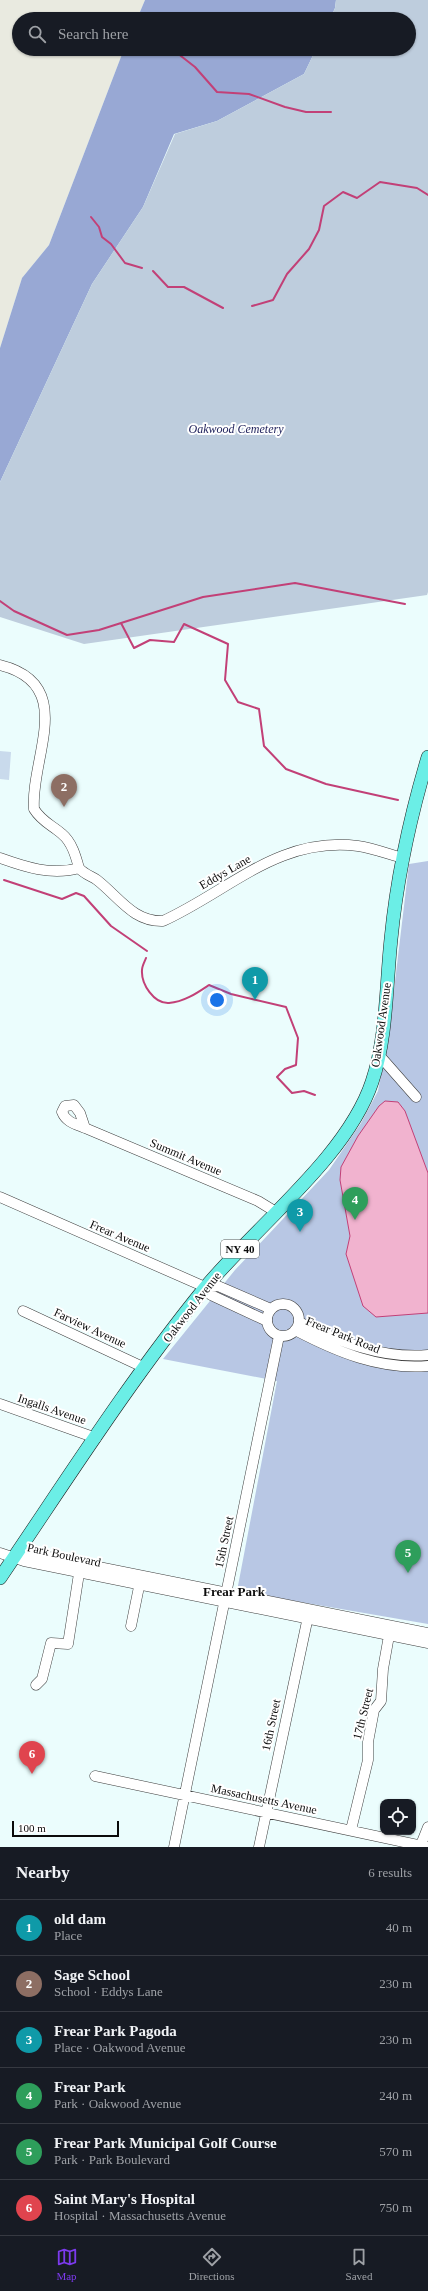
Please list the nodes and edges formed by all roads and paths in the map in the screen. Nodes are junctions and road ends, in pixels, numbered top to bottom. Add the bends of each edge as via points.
1 (0, 665) edge
2 (428, 757) edge
3 (0, 858) edge
4 (402, 858) junction
5 (79, 868) junction
6 (379, 1055) junction
7 (416, 1097) dead end
8 (84, 1128) dead end
9 (0, 1197) edge
10 (276, 1212) junction
11 (206, 1287) junction
12 (271, 1309) junction
13 (23, 1311) dead end
14 (267, 1321) junction
15 (297, 1326) junction
16 (279, 1336) junction
17 (428, 1355) edge
18 (428, 1366) edge
19 (144, 1368) junction
20 (0, 1404) edge
21 (96, 1438) junction
22 (0, 1553) edge
23 (15, 1556) junction
24 (80, 1568) junction
25 (0, 1578) edge
26 (141, 1580) junction
27 (225, 1598) junction
28 (309, 1614) junction
29 (131, 1626) dead end
30 (390, 1631) junction
31 (428, 1633) edge
32 (428, 1643) edge
33 (36, 1685) dead end
34 (95, 1776) dead end
35 (184, 1796) junction
36 (266, 1813) junction
37 (428, 1828) edge
38 (351, 1830) junction
39 (422, 1846) edge
40 (174, 1847) edge
41 (259, 1847) edge

1 - 5 street via 29,678 38,687 44,737 34,809 46,824 64,835 75,853
2 - 4 main road, Oakwood Avenue / NY 40
3 - 5 street via 35,870 67,872
4 - 5 street, Eddys Lane via 359,846 316,846 299,850 274,858 175,916 158,922 137,916 97,880
4 - 6 main road, Oakwood Avenue / NY 40
6 - 7 street
6 - 10 main road, Oakwood Avenue / NY 40 via 373,1081 354,1118 324,1160
8 - 10 street, Summit Avenue via 258,1201
9 - 11 street, Frear Avenue
10 - 11 main road, Oakwood Avenue / NY 40
11 - 12 street via 218,1286
11 - 14 street via 211,1295
11 - 19 main road, Oakwood Avenue / NY 40
12 - 14 street
12 - 15 street via 280,1304 290,1306 297,1312
13 - 19 street, Farview Avenue
14 - 16 street via 270,1331
15 - 16 street via 288,1335
15 - 17 street, Frear Park Road via 377,1352 407,1356
15 - 18 street, Frear Park Road via 366,1361 399,1366
16 - 27 street, 15th Street
19 - 21 main road, Oakwood Avenue / NY 40
20 - 21 street, Ingalls Avenue
21 - 23 main road, Oakwood Avenue / NY 40
22 - 23 street, Park Boulevard
23 - 24 street, Park Boulevard via 24,1561
23 - 25 main road, Oakwood Avenue / NY 40
24 - 26 street, Park Boulevard
24 - 33 street via 68,1644 51,1643 42,1679
26 - 27 street, Park Boulevard
26 - 29 street
27 - 28 street, Park Boulevard
27 - 35 street, 15th Street
28 - 30 street, Park Boulevard
28 - 36 street, 16th Street
30 - 31 street, Park Boulevard
30 - 32 street, Park Boulevard
30 - 38 street, 17th Street via 383,1669 381,1700 374,1710 368,1742 368,1760
34 - 35 street, Massachusetts Avenue
35 - 36 street, Massachusetts Avenue
35 - 40 street, 15th Street
36 - 38 street, Massachusetts Avenue
36 - 41 street, 16th Street
37 - 39 street
38 - 39 street, Massachusetts Avenue

